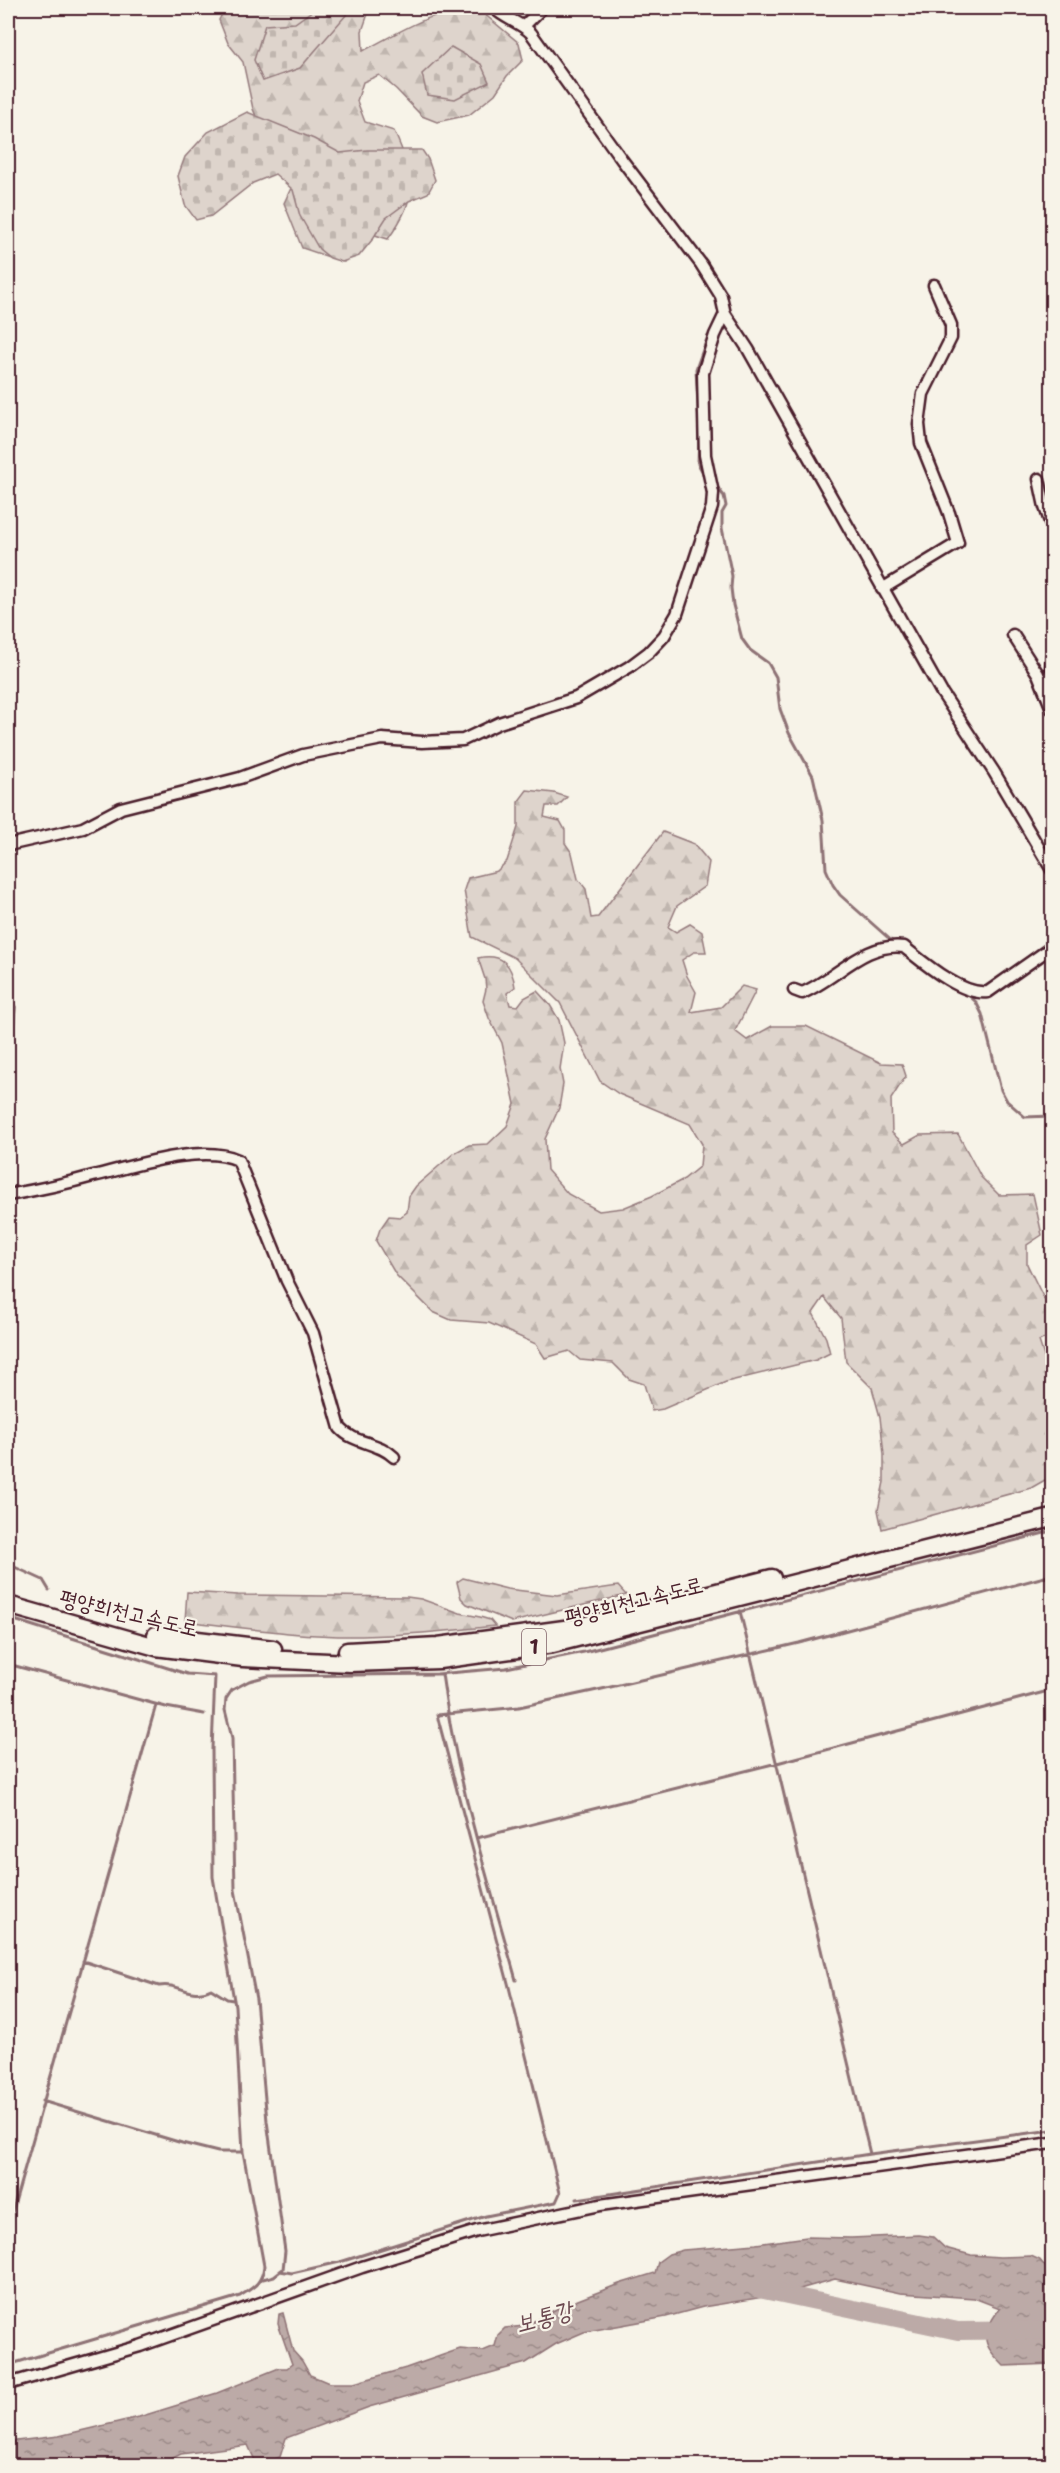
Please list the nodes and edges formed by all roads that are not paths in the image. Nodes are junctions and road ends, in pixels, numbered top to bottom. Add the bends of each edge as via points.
1 (494, 8) edge
2 (542, 8) edge
3 (524, 26) junction
4 (934, 285) dead end
5 (725, 314) junction
6 (1039, 479) dead end
7 (1053, 528) edge
8 (882, 589) junction
9 (1013, 635) dead end
10 (1053, 656) edge
11 (1044, 689) junction
12 (1053, 709) edge
13 (8, 845) edge
14 (1053, 870) edge
15 (1053, 947) edge
16 (794, 990) dead end
17 (8, 1195) edge
18 (394, 1457) dead end
19 (1053, 1507) edge
20 (1053, 1518) edge
21 (8, 1596) edge
22 (8, 1605) edge
23 (1053, 2143) edge
24 (8, 2384) edge

1 - 3 street
2 - 3 street
3 - 5 street via 701,264 721,297
4 - 8 street via 951,325 951,338 923,394 919,424 921,443 958,543
5 - 8 street
5 - 13 street via 703,373 705,455 712,507 677,614 649,652 576,698 499,723 463,740 382,739 314,752 240,778 121,808 83,828
6 - 7 street
8 - 14 street
9 - 11 street
10 - 11 street
11 - 12 street
15 - 16 street via 988,992 979,993 936,973 904,947 891,946 860,955 814,988 802,993
17 - 18 street via 160,1159 214,1155 238,1160 287,1281 317,1342 340,1428
19 - 21 highway, 평양희천고속도로 / 1 via 579,1627 438,1646 350,1652 267,1649 148,1634
20 - 22 highway, 평양희천고속도로 / 1 via 553,1644 439,1660 350,1663 243,1658 156,1647
23 - 24 street via 600,2205 477,2231 362,2267 140,2346

